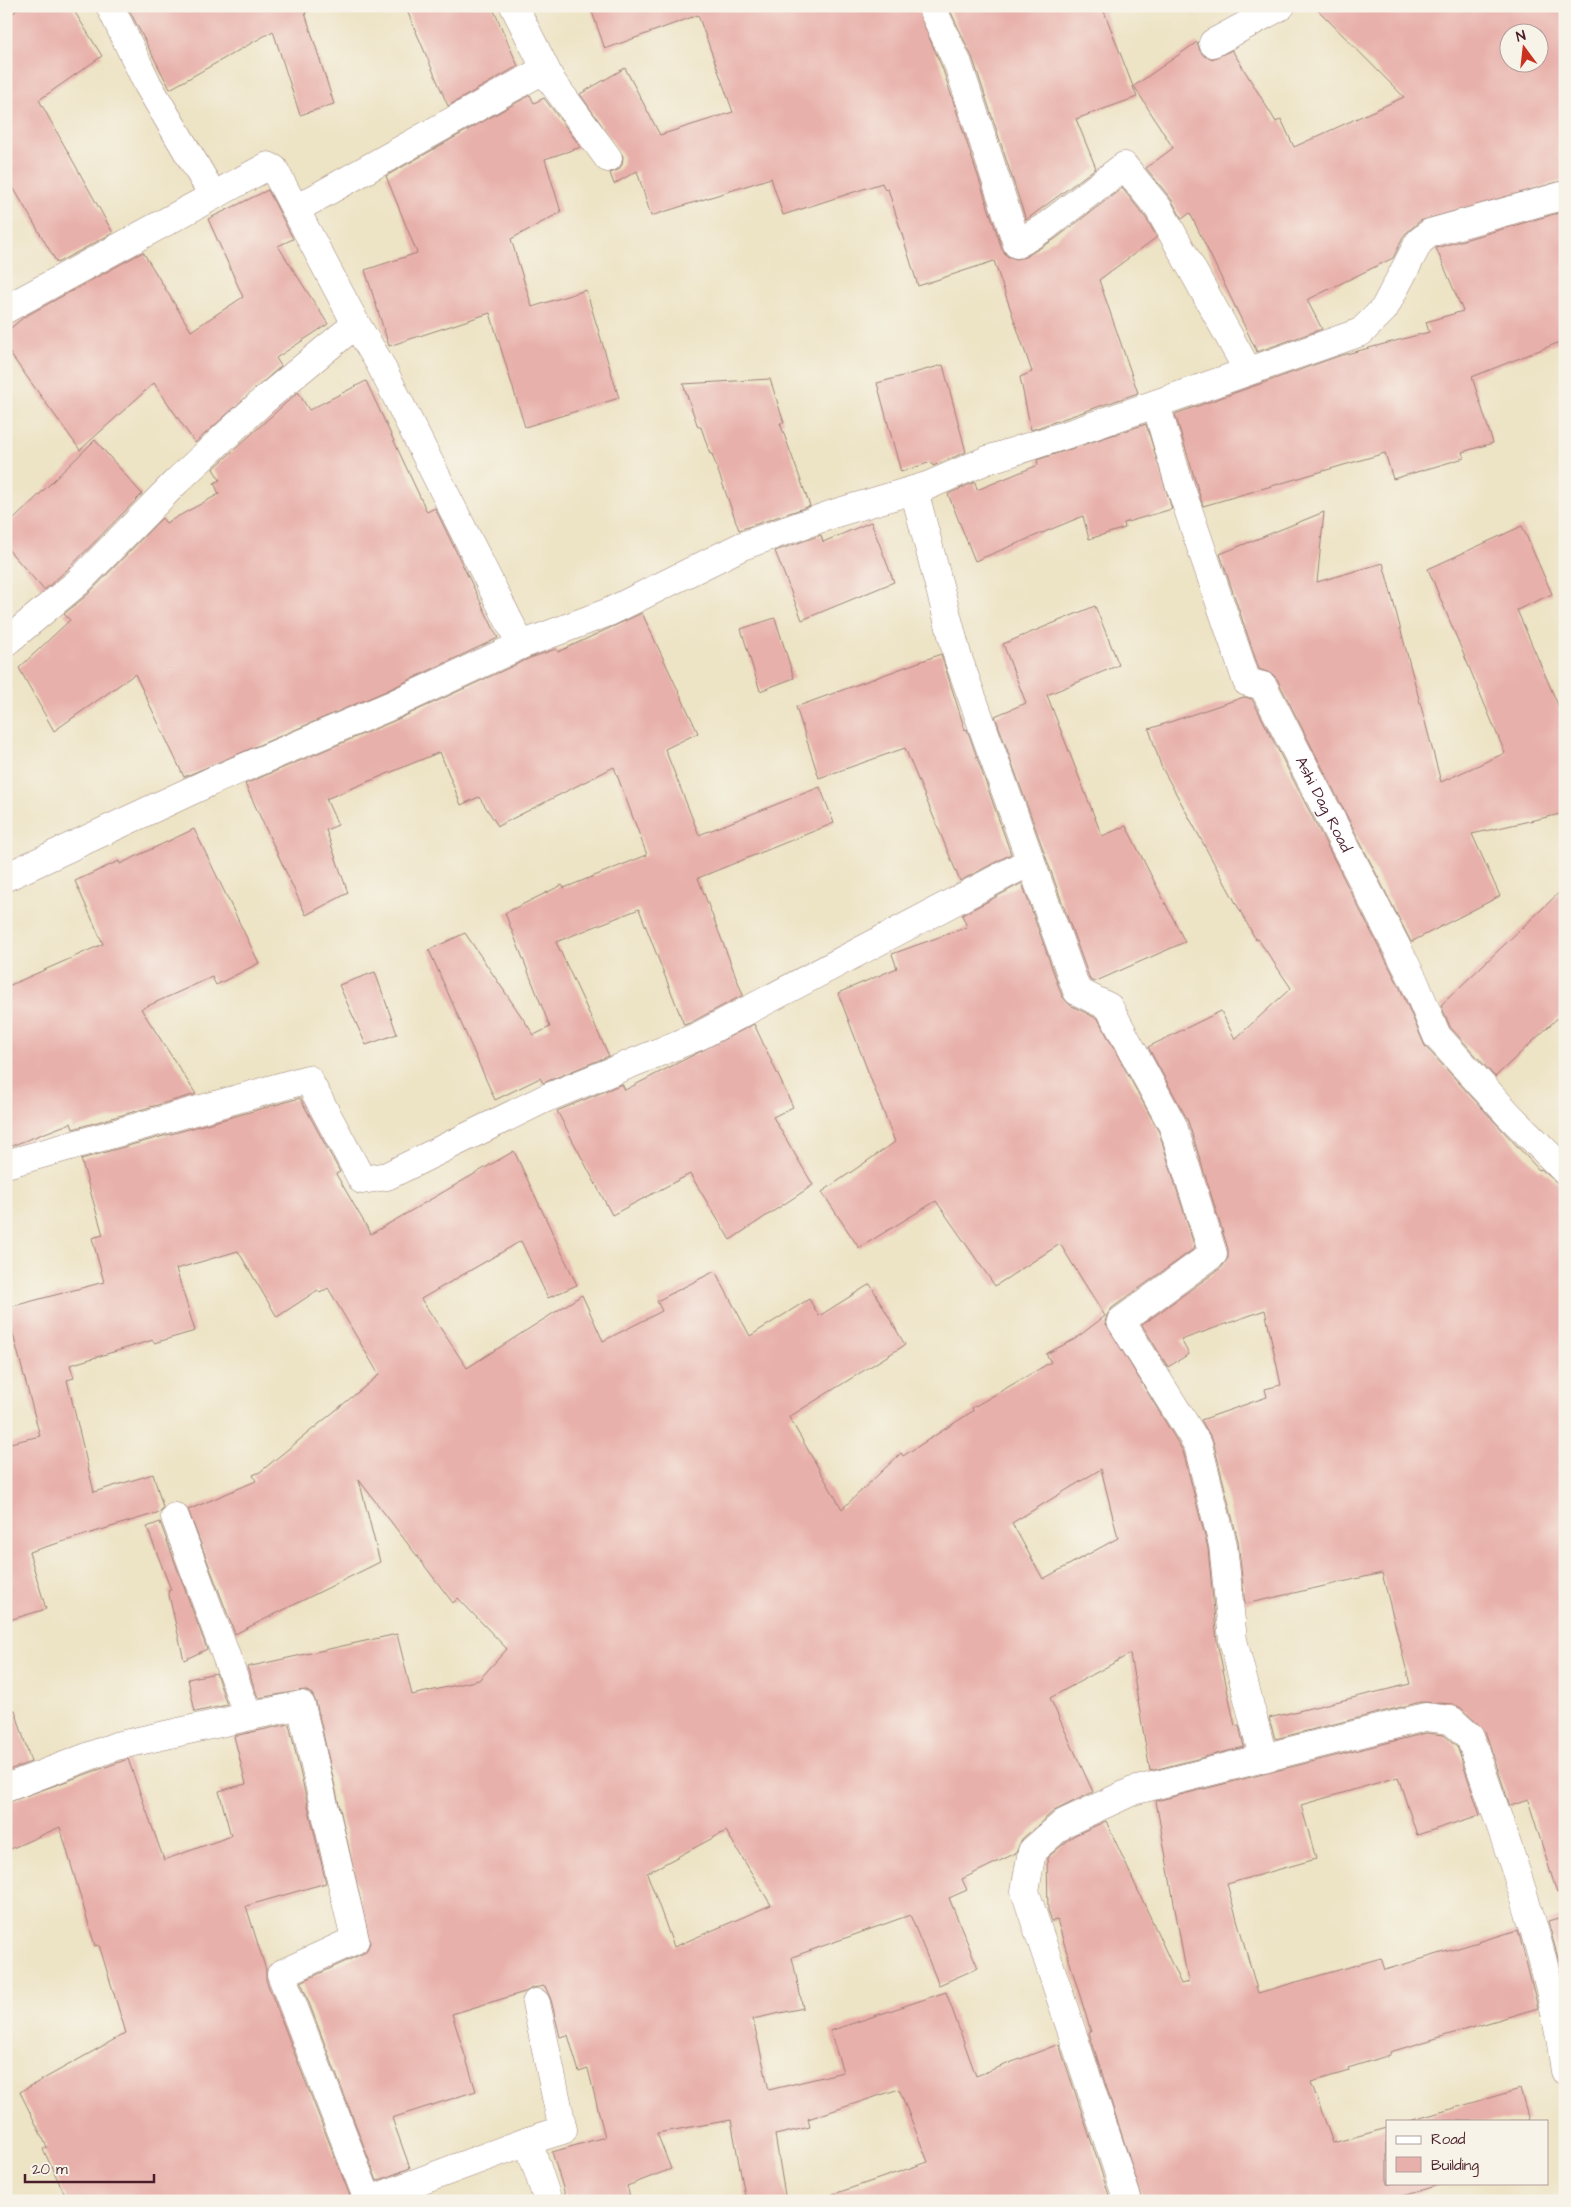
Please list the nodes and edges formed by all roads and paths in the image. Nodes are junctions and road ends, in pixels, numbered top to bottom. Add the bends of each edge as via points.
1 (110, 6) edge
2 (514, 6) edge
3 (931, 6) edge
4 (1281, 6) edge
5 (1213, 43) dead end
6 (545, 69) junction
7 (608, 158) dead end
8 (213, 195) junction
9 (1565, 195) edge
10 (296, 209) junction
11 (6, 309) edge
12 (356, 324) junction
13 (1248, 371) junction
14 (1156, 404) junction
15 (914, 490) junction
16 (6, 642) edge
17 (521, 645) junction
18 (1031, 862) junction
19 (6, 878) edge
20 (6, 1164) edge
21 (1565, 1171) edge
22 (175, 1517) dead end
23 (248, 1716) junction
24 (1263, 1757) junction
25 (6, 1788) edge
26 (536, 2003) dead end
27 (1565, 2072) edge
28 (528, 2141) junction
29 (367, 2201) edge
30 (548, 2201) edge
31 (1128, 2201) edge

1 - 8 street via 148,85
2 - 6 street
3 - 13 street via 958,64 1017,244 1045,227 1124,166 1159,209
4 - 5 street
6 - 7 street
6 - 10 street
8 - 10 street via 268,166 274,169
8 - 11 street
9 - 13 street via 1430,233 1419,242 1384,309 1361,332
10 - 12 street
12 - 16 street via 264,400 176,482 77,583
12 - 17 street via 379,362
13 - 14 street
14 - 15 street via 987,460
14 - 21 street, Ashi Dag Road via 1178,480 1247,682 1263,686 1414,981 1437,1036
15 - 17 street via 742,546 609,612
15 - 18 street via 958,658
17 - 19 street via 390,706 210,782
18 - 20 street via 699,1036 544,1099 387,1176 362,1180 308,1079
18 - 24 street via 1077,991 1109,1007 1174,1126 1213,1254 1121,1321 1198,1445 1223,1545 1233,1640
22 - 23 street
23 - 25 street via 116,1746
23 - 29 street via 301,1705 355,1940 281,1974
24 - 27 street via 1425,1717 1451,1720 1470,1737 1528,1910 1559,2027
24 - 31 street via 1133,1791 1064,1823 1032,1851 1025,1891
26 - 28 street via 563,2130
28 - 29 street
28 - 30 street

